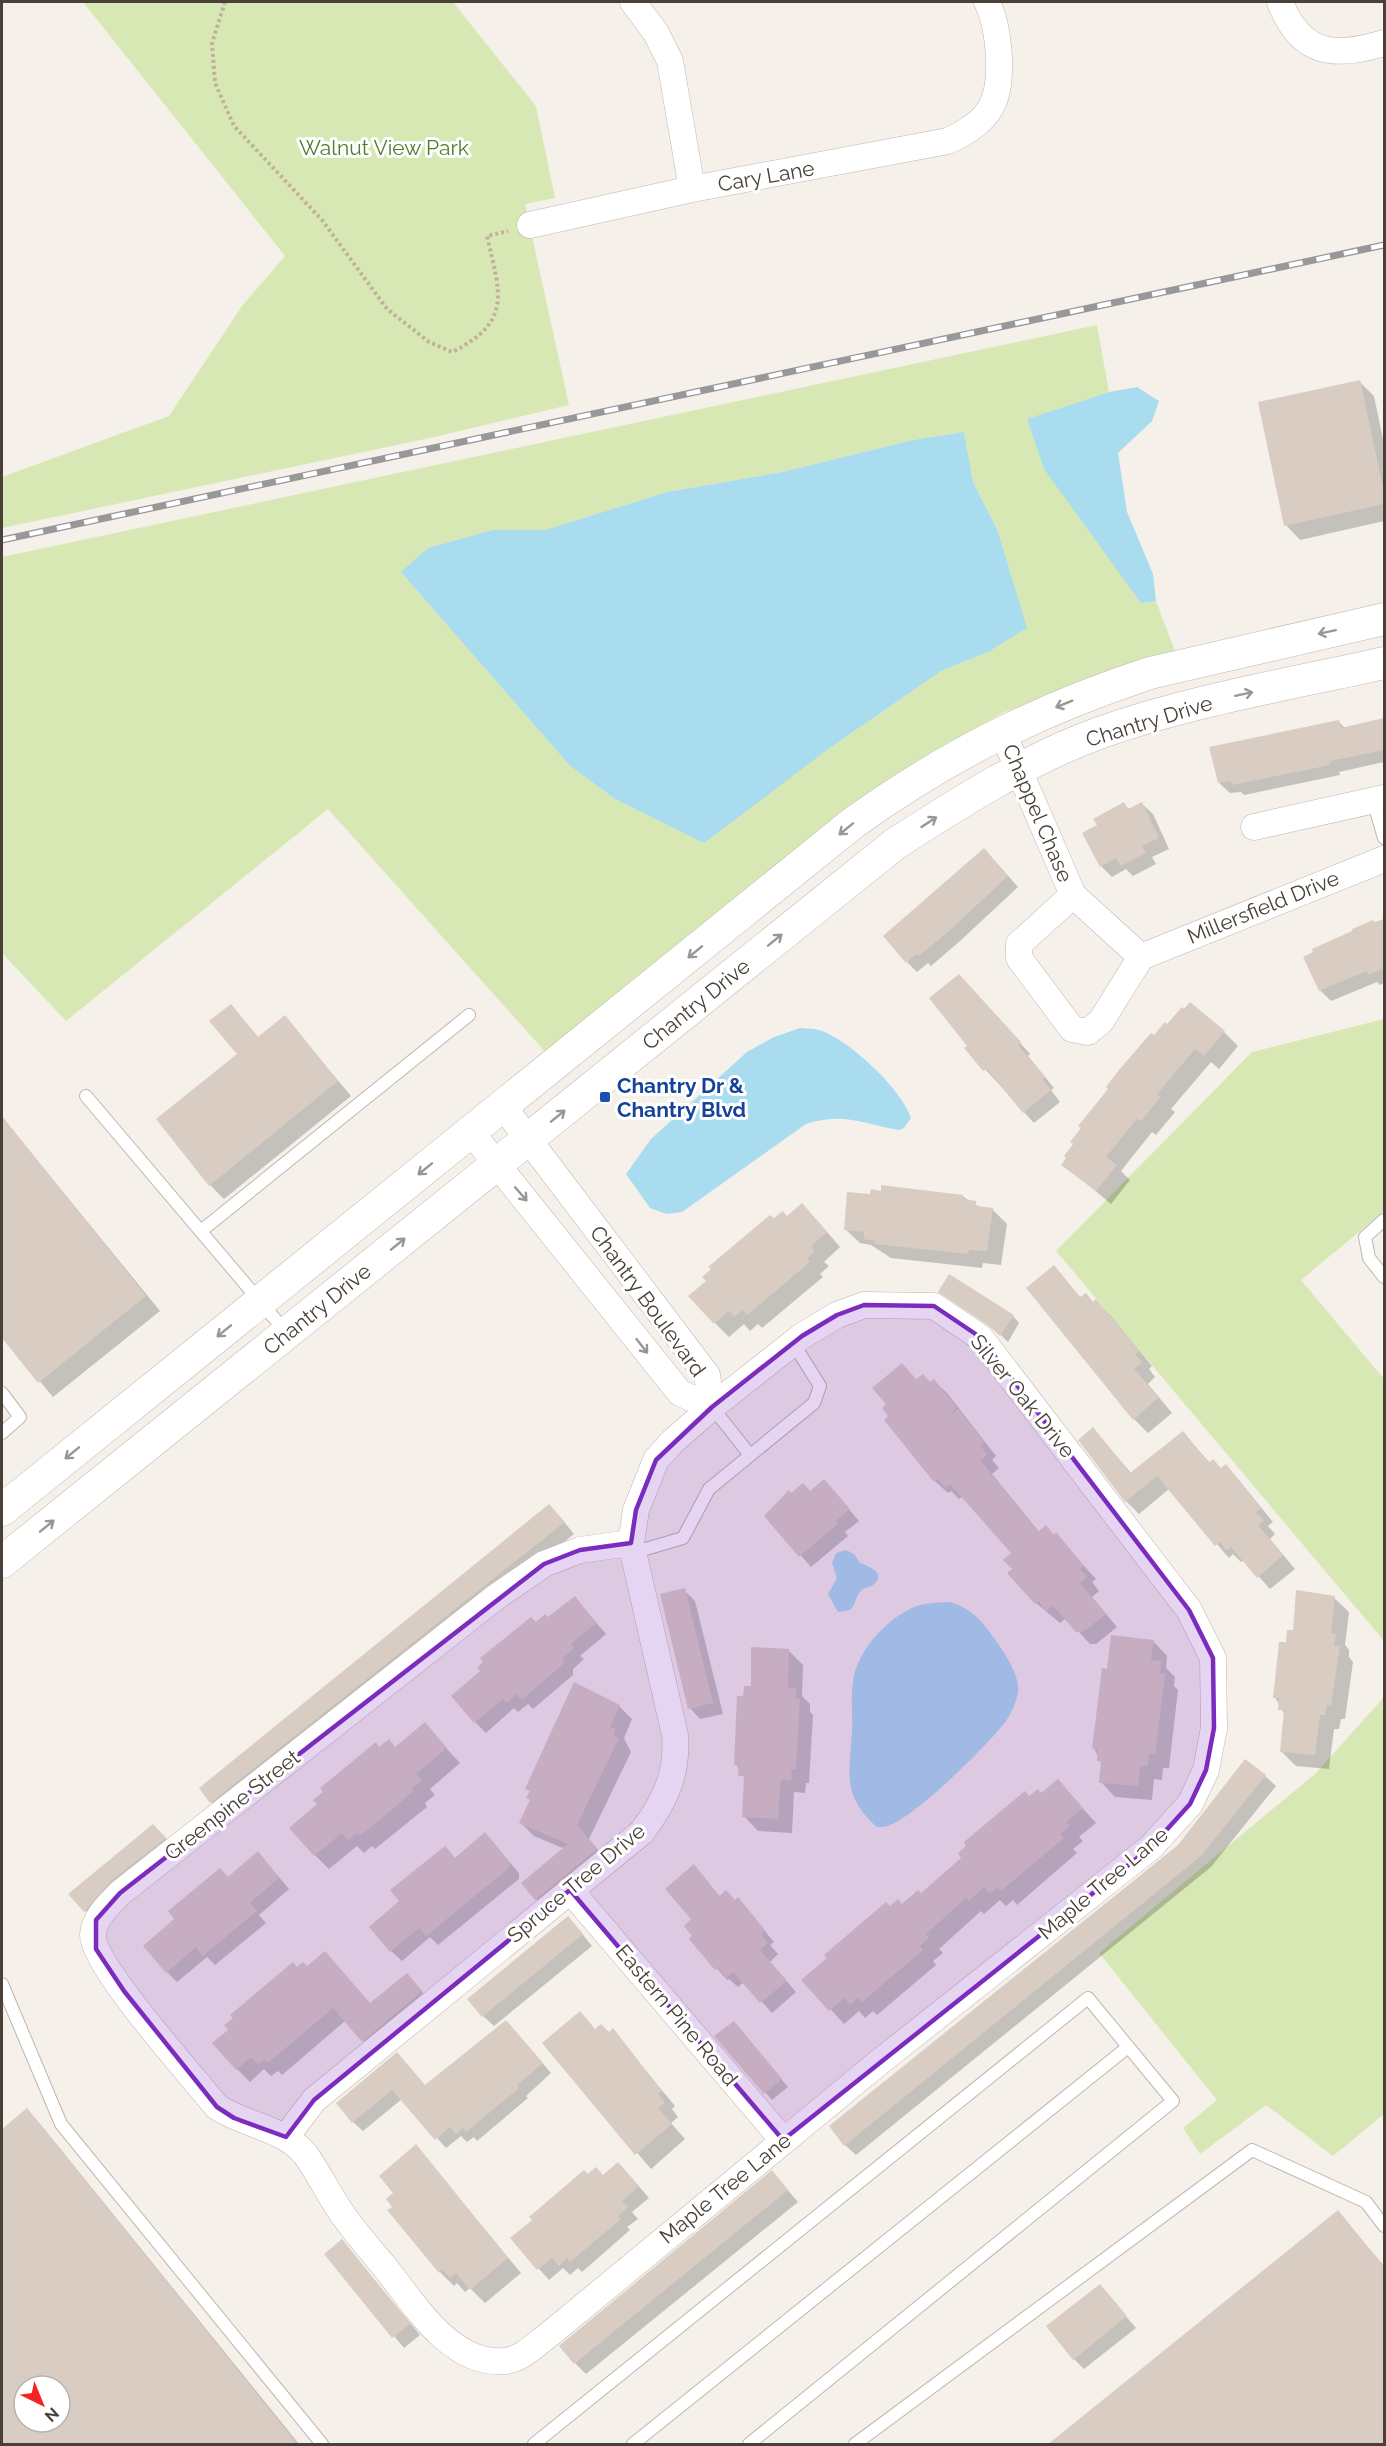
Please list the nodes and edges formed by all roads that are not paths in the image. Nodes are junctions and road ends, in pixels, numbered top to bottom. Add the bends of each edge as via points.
1 (633, 2) edge
2 (987, 2) edge
3 (1280, 2) edge
4 (1384, 43) edge
5 (692, 189) junction
6 (530, 225) road end
7 (1384, 620) edge
8 (1384, 663) edge
9 (1002, 731) junction
10 (1018, 770) junction
11 (1379, 799) edge
12 (1254, 827) dead end
13 (1384, 838) edge
14 (1384, 859) edge
15 (1073, 895) junction
16 (1141, 957) junction
17 (469, 1015) dead end
18 (86, 1096) dead end
19 (503, 1106) junction
20 (471, 1132) junction
21 (528, 1140) junction
22 (496, 1166) junction
23 (1384, 1220) edge
24 (201, 1231) junction
25 (1384, 1277) edge
26 (261, 1301) junction
27 (287, 1333) junction
28 (793, 1343) junction
29 (2, 1393) edge
30 (712, 1407) junction
31 (2, 1433) edge
32 (750, 1455) junction
33 (2, 1510) edge
34 (631, 1548) junction
35 (2, 1562) edge
36 (1190, 1804) joint
37 (570, 1890) junction
38 (2, 1984) edge
39 (1128, 2047) junction
40 (286, 2137) junction
41 (783, 2140) junction
42 (1384, 2226) edge
43 (322, 2445) edge
44 (534, 2445) edge
45 (633, 2445) edge
46 (749, 2445) edge
47 (855, 2445) edge

1 - 5 street via 656,33 670,61
2 - 5 street, Cary Lane via 997,37 999,78 991,107 972,127 948,141
3 - 4 street via 1292,24 1322,51 1354,52
5 - 6 street, Cary Lane
7 -> 9 street, Chantry Drive via 1149,673
10 -> 8 street, Chantry Drive via 1101,732 1173,710
9 - 10 street, Chappel Chase
9 -> 19 street, Chantry Drive via 897,792 853,823
10 - 15 street, Chappel Chase
21 -> 10 street, Chantry Drive via 895,843
11 - 12 street
11 - 13 lane
14 - 16 street, Millersfield Drive
15 - 16 street, Chappel Chase
15 - 16 street, Chappel Chase via 1019,944 1019,958 1072,1029 1088,1032 1101,1021
17 - 24 lane
18 - 24 lane
19 - 20 street, Chantry Drive
19 - 21 street, Chantry Boulevard
20 - 22 street, Chantry Boulevard
20 -> 26 street, Chantry Drive
21 - 22 street, Chantry Drive
21 - 30 street, Chantry Boulevard via 706,1375
27 -> 22 street, Chantry Drive
22 -> 30 street, Chantry Boulevard via 680,1394
23 - 25 lane via 1365,1237 1369,1258
24 - 26 lane
26 - 27 lane
26 -> 33 street, Chantry Drive
35 -> 27 street, Chantry Drive
28 - 30 street, Silver Oak Drive
28 - 32 lane via 820,1386 814,1403
28 - 36 street, Silver Oak Drive via 837,1315 864,1305 934,1306 980,1337 1189,1610 1213,1658 1214,1728 1206,1770
29 - 31 lane via 20,1417
30 - 32 lane
30 - 34 street, Silver Oak Drive via 656,1460 636,1510
32 - 34 lane via 709,1489 683,1538
34 - 37 street, Spruce Tree Drive via 677,1758 673,1780 661,1807 642,1832
34 - 40 street, Greenpine Street via 580,1550 544,1564 496,1597 120,1893 96,1920 96,1949 124,1991 217,2107 234,2118
36 - 41 street, Maple Tree Lane via 1151,1847
37 - 40 street, Spruce Tree Drive via 314,2100
37 - 41 street, Eastern Pine Road
38 - 43 lane via 61,2124
39 - 44 lane via 1088,1998
39 - 45 lane
39 - 46 lane via 1173,2101
40 - 41 street, Maple Tree Lane via 304,2154 342,2213 427,2320 472,2355 505,2361 519,2357 551,2333
42 - 47 lane via 1366,2202 1252,2150

